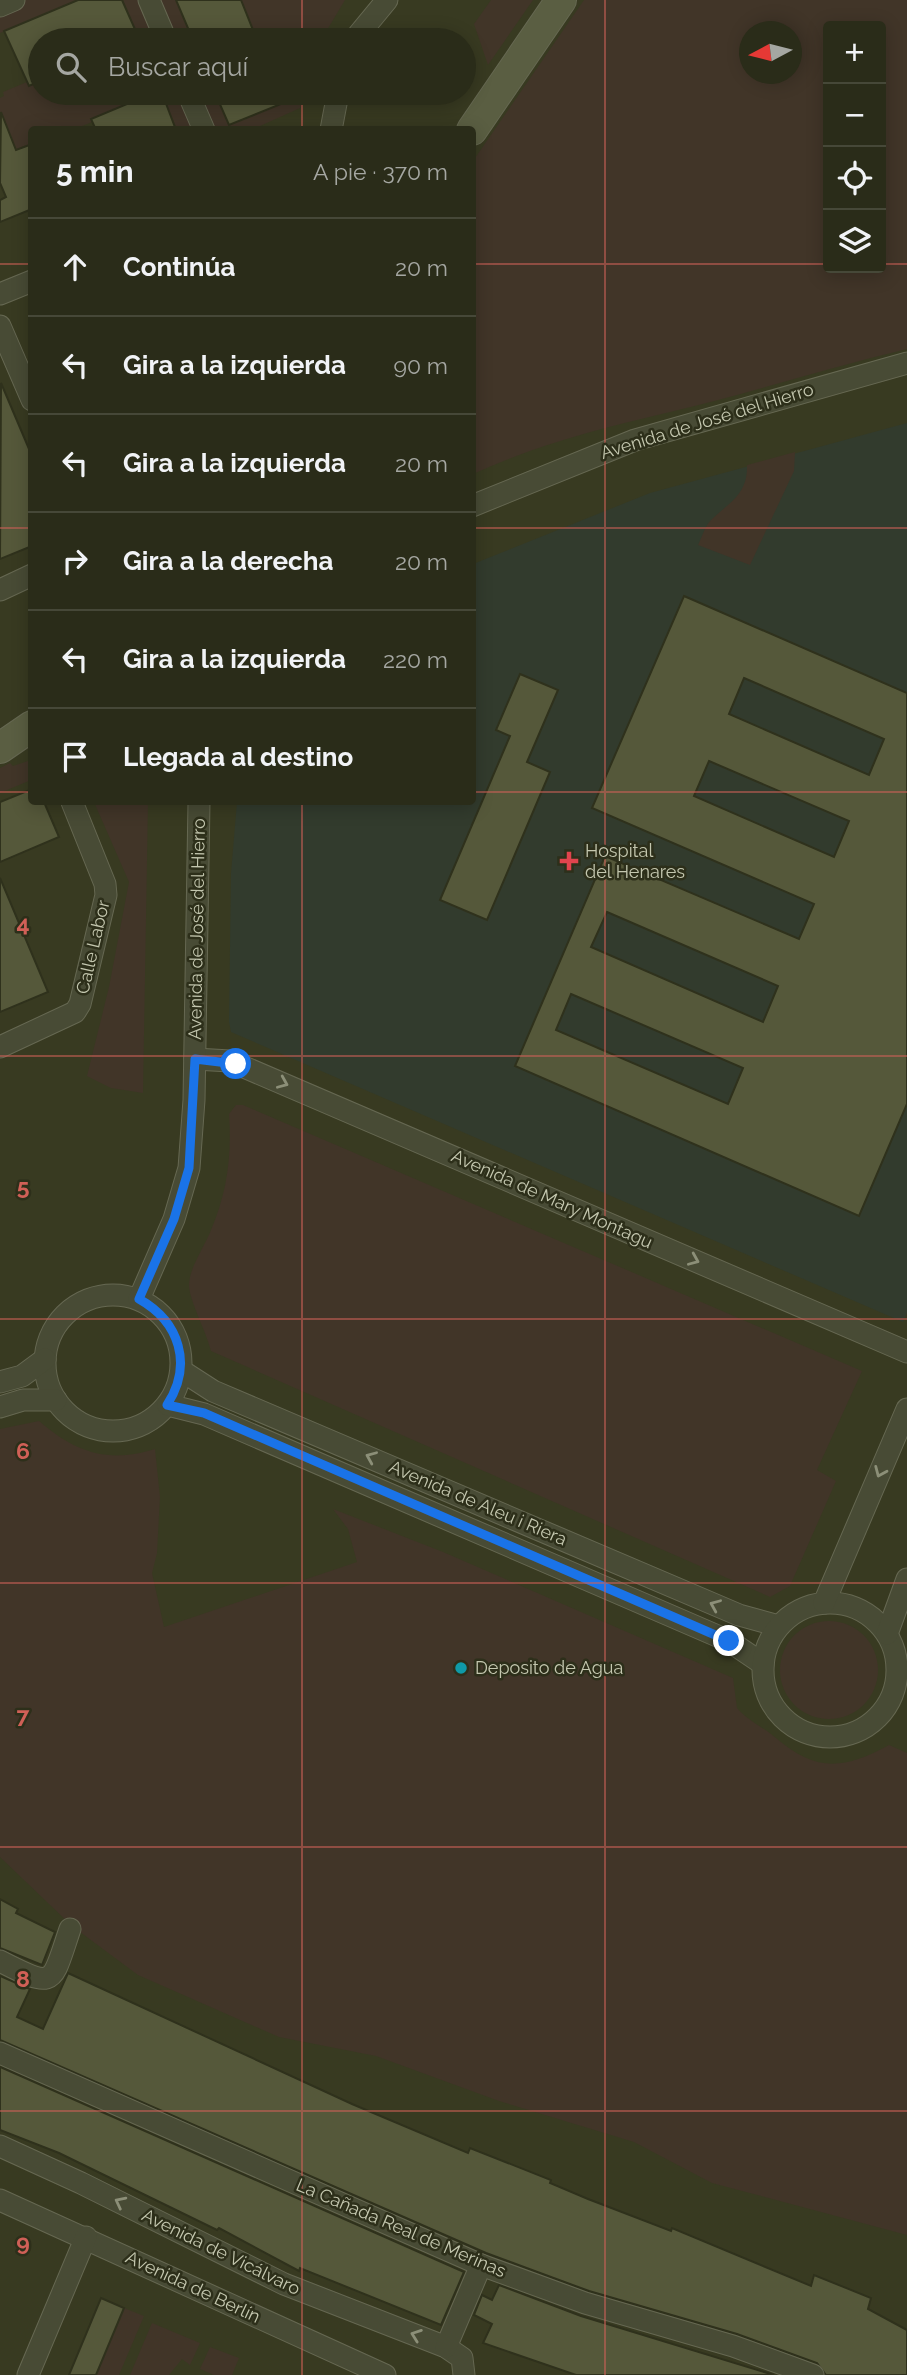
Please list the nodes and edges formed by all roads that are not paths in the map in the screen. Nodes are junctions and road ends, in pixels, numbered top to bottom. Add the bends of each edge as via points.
1 (14, 0) edge
2 (149, 0) edge
3 (387, 0) edge
4 (561, 0) edge
5 (0, 6) edge
6 (161, 28) edge
7 (364, 28) edge
8 (193, 105) edge
9 (336, 105) edge
10 (202, 126) edge
11 (332, 126) edge
12 (475, 126) edge
13 (28, 283) edge
14 (0, 294) edge
15 (0, 326) edge
16 (907, 363) edge
17 (28, 391) edge
18 (476, 504) edge
19 (28, 577) edge
20 (0, 590) edge
21 (28, 729) edge
22 (1, 747) edge
23 (73, 805) edge
24 (199, 805) edge
25 (0, 1047) edge
26 (195, 1059) junction
27 (139, 1299) junction
28 (907, 1352) edge
29 (45, 1359) junction
30 (181, 1371) junction
31 (0, 1382) edge
32 (56, 1400) junction
33 (167, 1405) junction
34 (0, 1407) edge
35 (907, 1409) edge
36 (907, 1579) edge
37 (824, 1603) junction
38 (779, 1626) junction
39 (887, 1634) junction
40 (763, 1664) junction
41 (70, 1929) dead end
42 (0, 1961) edge
43 (0, 2053) edge
44 (0, 2146) edge
45 (0, 2200) edge
46 (86, 2238) junction
47 (481, 2265) junction
48 (446, 2347) junction
49 (28, 2375) edge
50 (386, 2375) edge
51 (464, 2375) edge
52 (813, 2375) edge

1 - 5 street
2 - 6 street
3 - 7 street
4 - 12 street
8 - 10 street
9 - 11 street
13 - 14 street
15 - 17 street
16 - 18 street, Avenida de José del Hierro via 635,440
19 - 20 street
21 - 22 street
23 - 25 street, Calle Labor via 106,895 80,1004 75,1012
24 - 26 street, Avenida de José del Hierro
26 - 27 street, Avenida de José del Hierro via 189,1168 174,1219
26 -> 28 street, Avenida de Mary Montagu via 236,1064
27 - 29 street via 114,1294 77,1305 58,1323
27 - 30 street via 172,1328 180,1349
29 - 31 street via 22,1376
29 - 32 street
30 - 33 street
38 -> 30 street, Avenida de Aleu i Riera via 727,1610 214,1391
32 - 33 street via 80,1423 112,1432 148,1422
32 - 34 street via 23,1400
33 - 40 street, Avenida de Aleu i Riera via 204,1413 463,1525 729,1641
35 -> 37 street
36 - 39 street
37 - 38 street via 807,1606
37 - 39 street via 860,1609
38 - 40 street
39 - 40 street via 897,1676 892,1697 868,1726 851,1734 832,1738 796,1728 781,1717 770,1701
41 - 42 street via 58,1966 47,1980
43 - 47 street, La Cañada Real de Merinas
48 -> 44 street, Avenida de Vicálvaro via 284,2284
45 - 46 street, Avenida de Berlín
46 - 49 street
46 - 50 street, Avenida de Berlín
47 - 48 street
47 - 52 street, La Cañada Real de Merinas via 595,2307 733,2346
48 - 51 street via 461,2358

